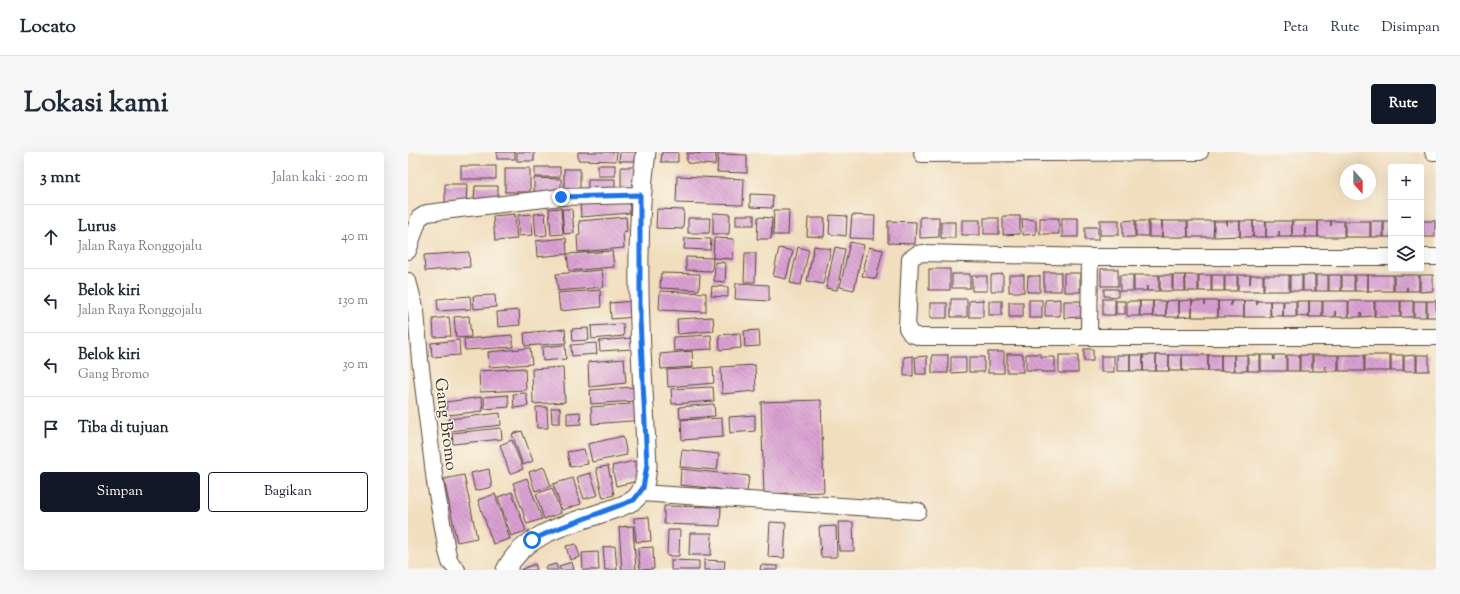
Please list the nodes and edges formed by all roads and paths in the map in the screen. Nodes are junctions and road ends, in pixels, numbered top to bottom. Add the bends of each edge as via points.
1 (646, 152) edge
2 (1200, 152) edge
3 (1433, 152) edge
4 (1436, 152) edge
5 (922, 154) dead end
6 (640, 195) junction
7 (408, 251) edge
8 (1090, 257) junction
9 (1388, 257) edge
10 (1424, 257) edge
11 (1436, 257) edge
12 (408, 281) edge
13 (1089, 337) junction
14 (1436, 337) edge
15 (640, 493) junction
16 (918, 511) dead end
17 (457, 570) edge
18 (506, 570) edge

1 - 6 street
2 - 5 street
3 - 4 street
6 - 7 street via 561,197 427,214 420,218
6 - 15 street via 640,319 647,465
8 - 9 street
8 - 13 street
8 - 13 street via 917,254 910,259 907,328 911,334 920,337
10 - 11 street
12 - 17 street, Gang Bromo via 416,311 436,489 447,551 450,562
13 - 14 street
15 - 16 street
15 - 18 street via 634,500 622,506 532,540

